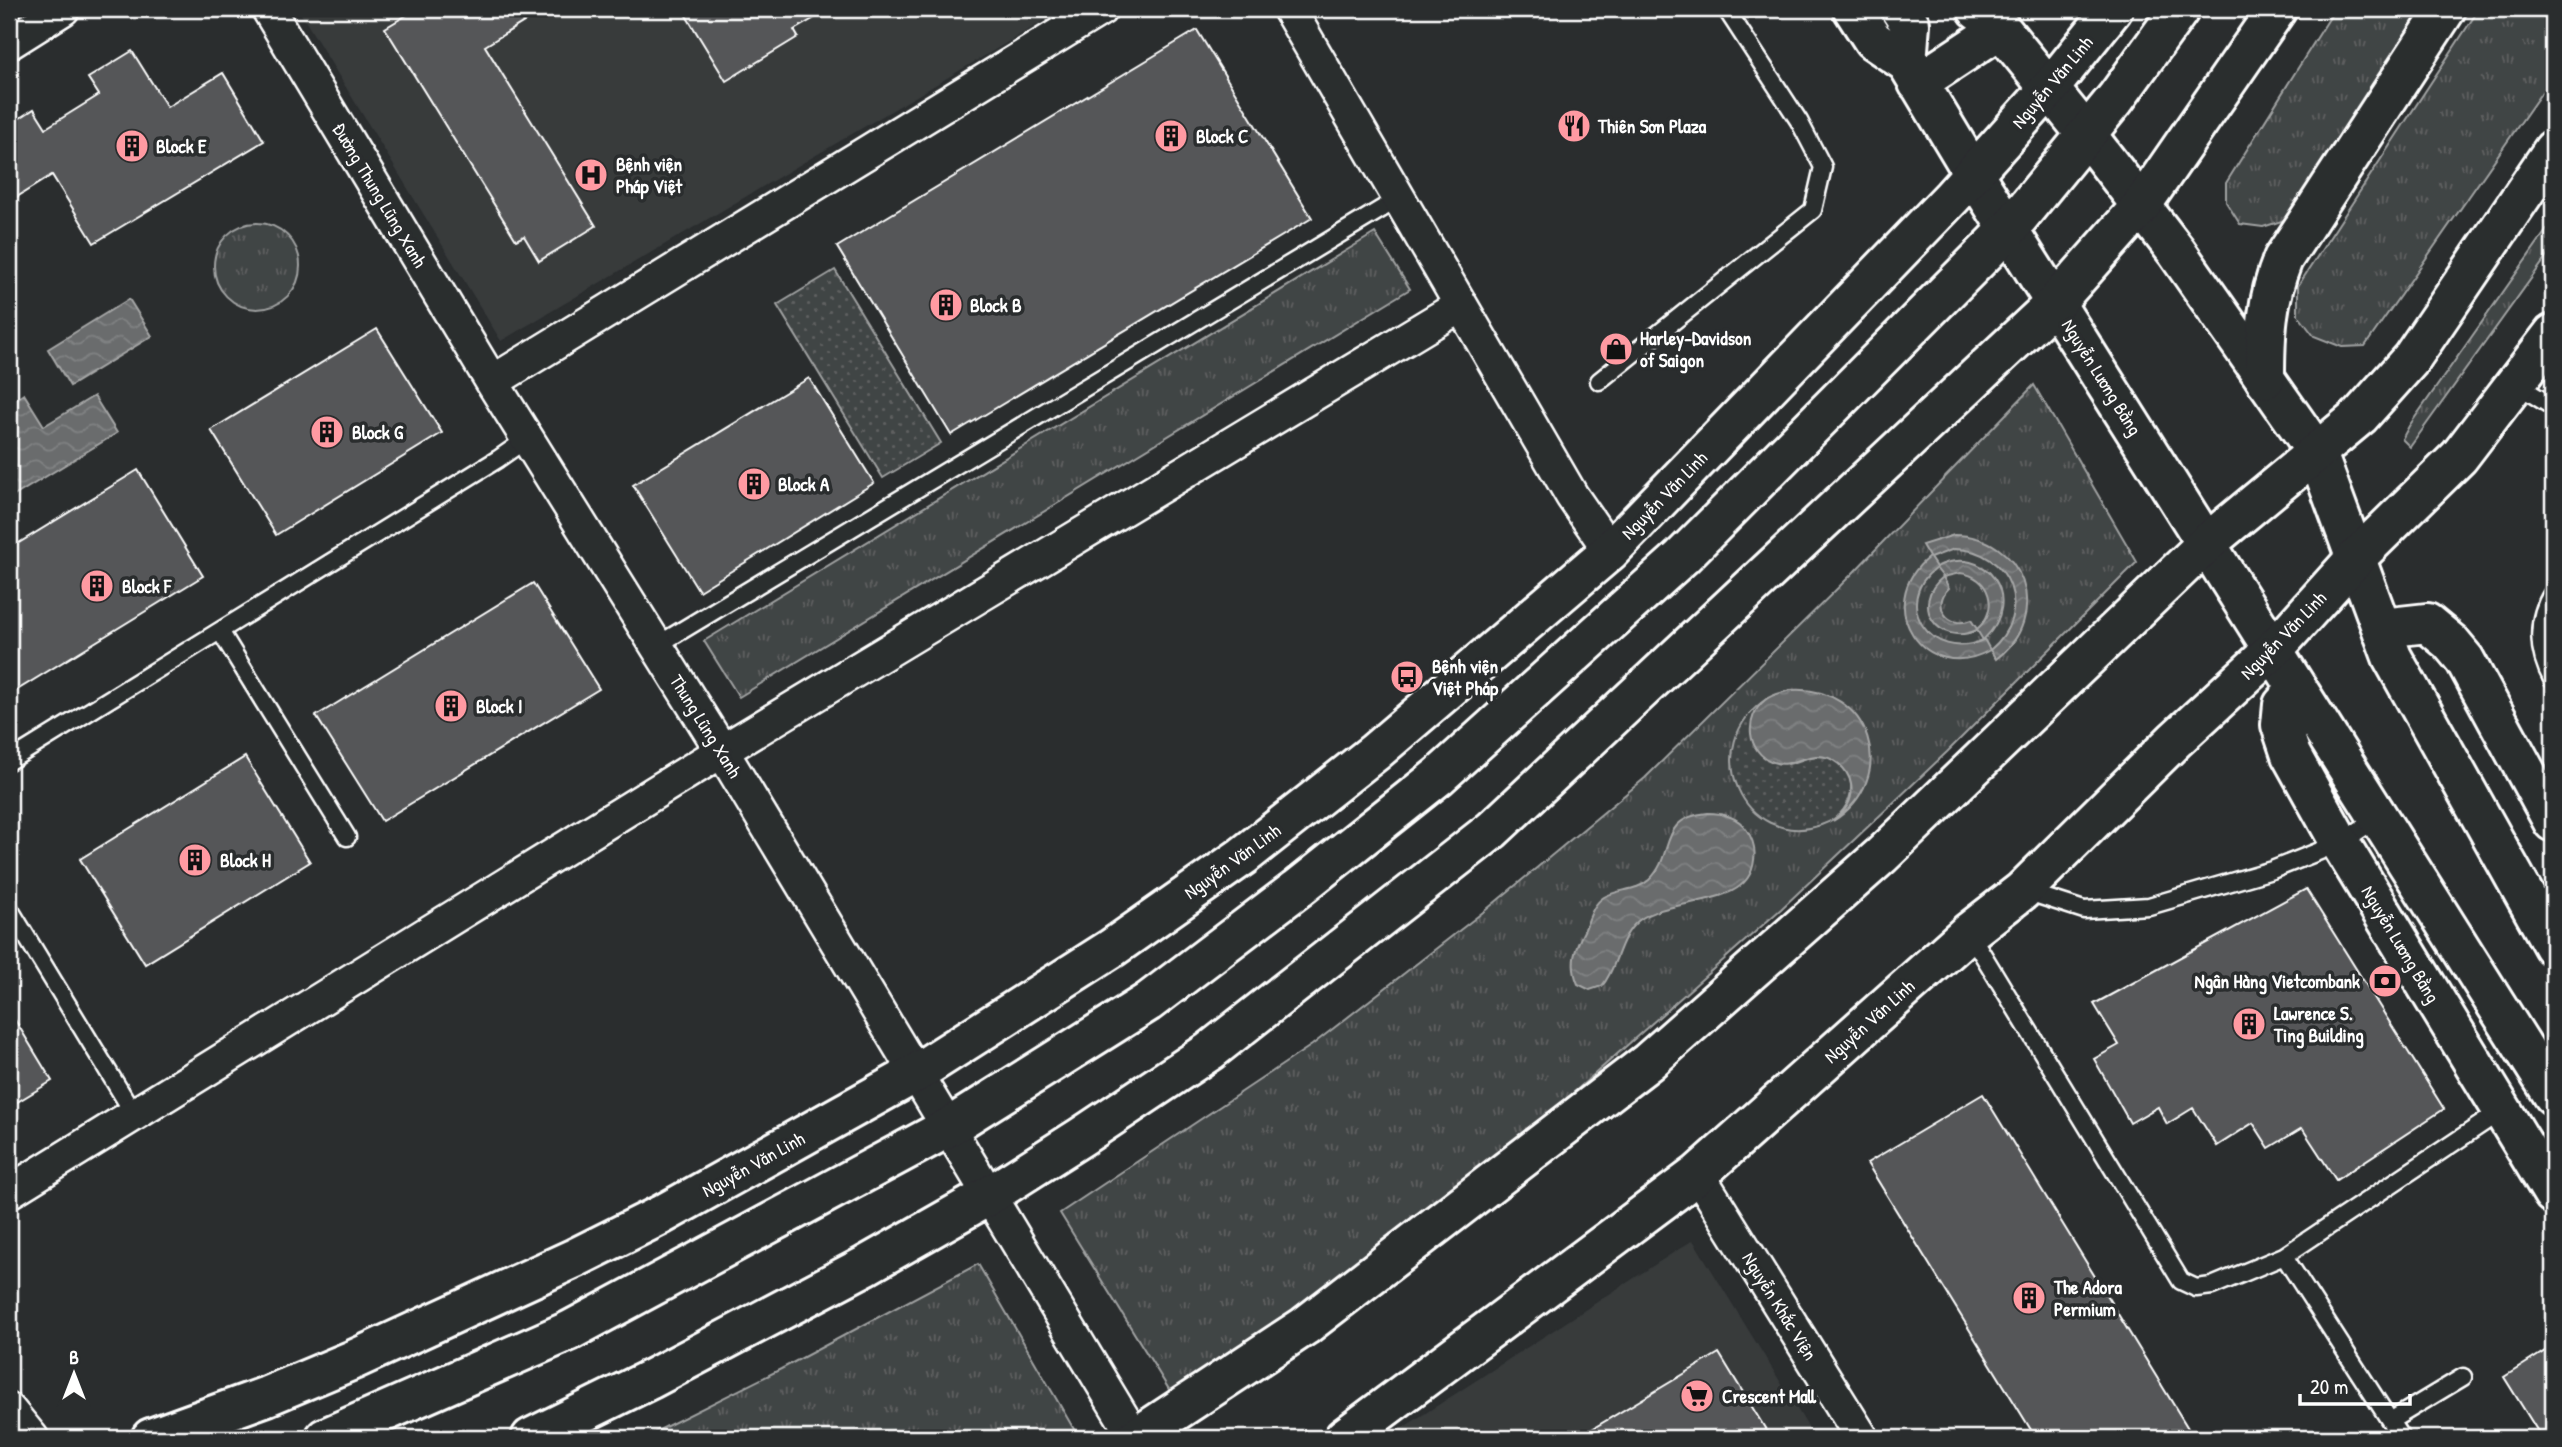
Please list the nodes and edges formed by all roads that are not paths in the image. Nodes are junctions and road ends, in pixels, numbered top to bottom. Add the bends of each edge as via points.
1 (268, 9) edge
2 (1101, 9) edge
3 (1289, 9) edge
4 (1726, 9) edge
5 (1853, 9) edge
6 (1900, 9) edge
7 (2113, 9) edge
8 (2180, 9) edge
9 (2277, 9) edge
10 (2446, 9) edge
11 (1994, 18) edge
12 (1912, 73) junction
13 (2049, 89) junction
14 (2086, 134) junction
15 (2553, 150) edge
16 (1973, 173) junction
17 (1398, 199) junction
18 (2141, 206) junction
19 (2009, 229) junction
20 (2055, 303) junction
21 (1460, 306) junction
22 (2550, 345) edge
23 (2265, 379) junction
24 (1599, 381) dead end
25 (492, 382) junction
26 (2516, 384) junction
27 (2553, 407) edge
28 (528, 438) junction
29 (2317, 453) junction
30 (2207, 543) junction
31 (1610, 551) junction
32 (2355, 559) junction
33 (2553, 592) edge
34 (1642, 594) junction
35 (220, 631) junction
36 (2384, 633) junction
37 (656, 646) junction
38 (2274, 649) junction
39 (2553, 681) edge
40 (2298, 689) junction
41 (722, 751) junction
42 (9, 761) edge
43 (2379, 817) junction
44 (2553, 822) edge
45 (347, 837) dead end
46 (2340, 843) junction
47 (2022, 891) junction
48 (9, 908) edge
49 (1969, 932) junction
50 (2553, 946) edge
51 (916, 1073) junction
52 (2553, 1095) edge
53 (2501, 1111) junction
54 (134, 1114) junction
55 (949, 1128) junction
56 (1698, 1174) junction
57 (9, 1192) edge
58 (2553, 1194) edge
59 (990, 1195) junction
60 (2284, 1256) junction
61 (2463, 1377) dead end
62 (9, 1410) edge
63 (2390, 1421) junction
64 (32, 1438) edge
65 (151, 1438) edge
66 (325, 1438) edge
67 (531, 1438) edge
68 (1135, 1438) edge
69 (1344, 1438) edge
70 (1861, 1438) edge
71 (2401, 1438) edge

1 - 25 street, Đường Thung Lũng Xanh
2 - 25 street
3 - 17 street
4 - 24 lane via 1800,121 1822,167 1813,210
5 - 12 main road, Nguyễn Lương Bằng via 1873,40
6 - 12 main road via 1910,24
7 - 13 main road, Nguyễn Văn Linh
8 - 14 main road
9 - 18 main road
10 - 23 main road via 2283,259 2264,331
11 - 12 main road
11 - 13 main road
12 - 16 main road, Nguyễn Lương Bằng
13 - 14 main road
13 - 16 main road, Nguyễn Văn Linh
14 - 18 main road
14 - 19 main road
15 - 29 main road via 2411,359 2360,416
16 - 19 main road, Nguyễn Lương Bằng
16 - 31 main road, Nguyễn Văn Linh
17 - 21 street
17 - 37 lane
18 - 20 main road
18 - 23 main road
19 - 20 main road, Nguyễn Lương Bằng
19 - 34 main road
20 - 30 main road, Nguyễn Lương Bằng
20 - 59 main road via 1492,830 1210,1051
21 - 31 street via 1572,496
21 - 41 street
22 - 26 main road, Nguyễn Văn Linh
23 - 29 main road
25 - 28 street, Thung Lũng Xanh
26 - 27 lane
26 - 32 main road, Nguyễn Văn Linh via 2459,457
28 - 35 lane
28 - 37 street, Thung Lũng Xanh
29 - 30 main road
29 - 32 main road
30 - 38 main road, Nguyễn Lương Bằng
30 - 68 main road via 1882,855 1648,1062 1305,1326
31 - 34 main road
31 - 51 main road, Nguyễn Văn Linh via 1375,752 1243,856 1112,948
32 - 36 main road
32 - 38 main road, Nguyễn Văn Linh
33 - 39 lane via 2543,607 2540,639 2544,664
34 - 55 main road via 1439,776 1297,889 1148,1002
35 - 42 lane
35 - 45 lane
36 - 44 main road via 2391,627 2427,624 2450,642 2465,660
36 - 50 main road via 2402,676
37 - 41 street, Thung Lũng Xanh
38 - 40 main road, Nguyễn Lương Bằng
38 - 47 main road, Nguyễn Văn Linh
40 - 43 main road, Nguyễn Lương Bằng
40 - 46 main road, Nguyễn Lương Bằng via 2283,705 2285,743
41 - 51 street, Thung Lũng Xanh
41 - 54 street
43 - 46 lane
43 - 52 main road, Nguyễn Lương Bằng
46 - 47 lane via 2272,870 2149,906 2084,910
46 - 53 main road, Nguyễn Lương Bằng
47 - 49 main road, Nguyễn Văn Linh
48 - 54 lane
49 - 56 main road, Nguyễn Văn Linh
49 - 60 lane via 2181,1281 2196,1288 2212,1286
51 - 55 street, Thung Lũng Xanh
51 - 65 main road, Nguyễn Văn Linh via 575,1258 353,1360
53 - 58 main road, Nguyễn Lương Bằng
53 - 60 lane
54 - 57 street
55 - 59 street, Thung Lũng Xanh
55 - 66 main road via 569,1331
56 - 69 main road, Nguyễn Văn Linh
56 - 70 street, Nguyễn Khắc Viện
59 - 67 main road via 663,1373
59 - 68 street, Thung Lũng Xanh
60 - 63 lane
61 - 63 lane
62 - 64 street
63 - 71 lane

